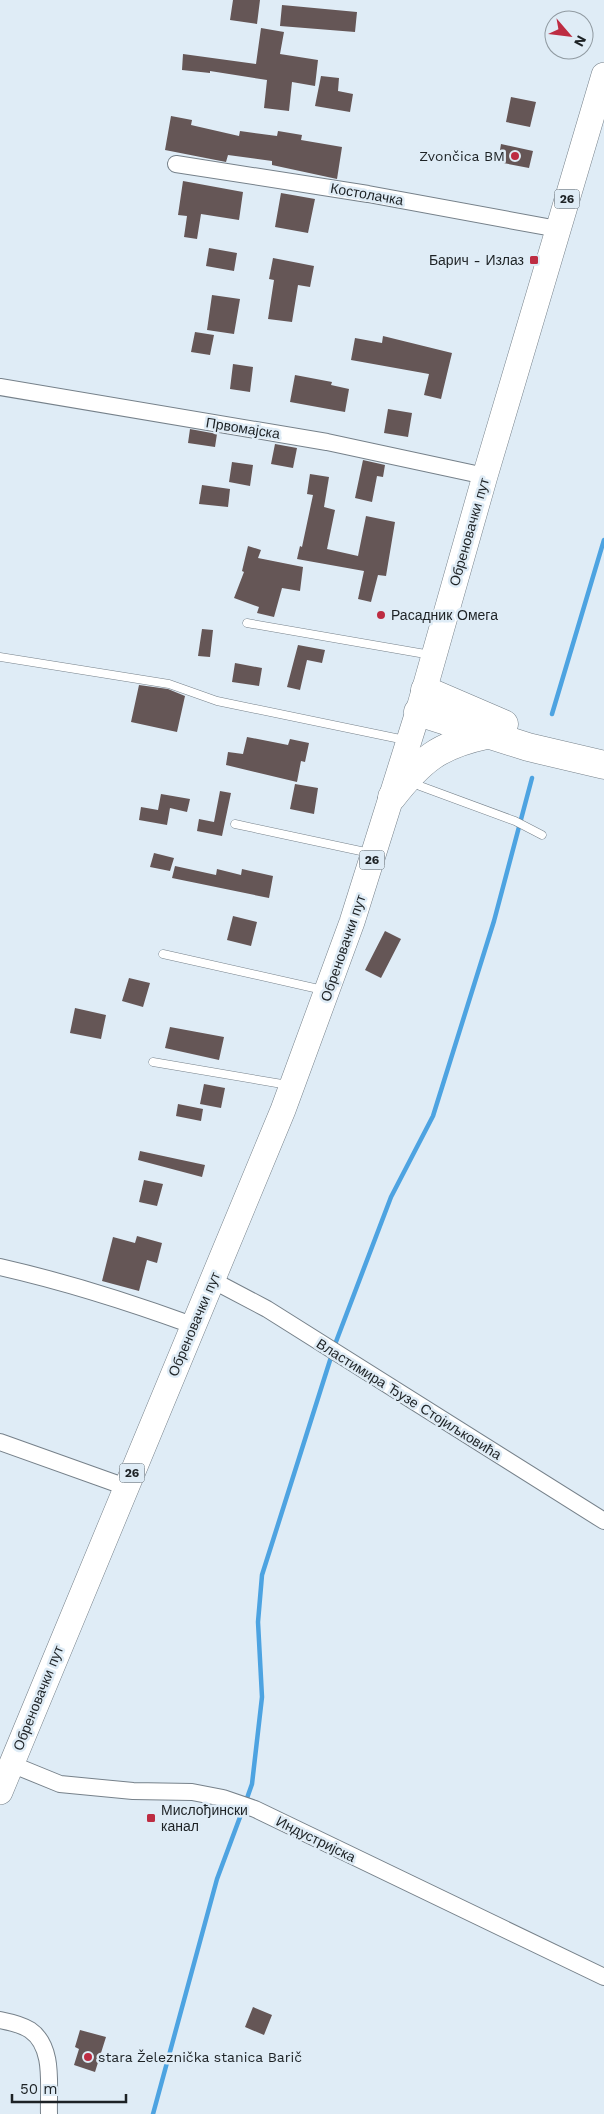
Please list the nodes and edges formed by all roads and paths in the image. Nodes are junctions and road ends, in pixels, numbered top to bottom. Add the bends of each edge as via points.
1 (604, 75) edge
2 (176, 164) dead end
3 (558, 229) junction
4 (0, 386) edge
5 (485, 476) junction
6 (247, 623) dead end
7 (435, 655) junction
8 (0, 656) edge
9 (421, 701) junction
10 (486, 735) junction
11 (409, 741) junction
12 (604, 752) edge
13 (604, 765) edge
14 (409, 776) junction
15 (392, 797) junction
16 (235, 824) dead end
17 (542, 835) dead end
18 (374, 854) junction
19 (163, 954) dead end
20 (328, 991) junction
21 (153, 1062) dead end
22 (292, 1086) junction
23 (0, 1267) edge
24 (212, 1280) junction
25 (192, 1325) junction
26 (0, 1442) edge
27 (126, 1487) junction
28 (604, 1521) edge
29 (11, 1764) junction
30 (0, 1792) edge
31 (604, 1977) edge
32 (0, 2020) edge
33 (49, 2114) edge

1 - 3 main road, Обреновачки пут / 26
2 - 3 street, Костолачка via 368,194
3 - 5 main road, Обреновачки пут / 26
4 - 5 street, Првомајска via 327,442
5 - 7 main road, Обреновачки пут / 26
6 - 7 lane
7 - 9 main road, Обреновачки пут / 26
8 - 11 lane via 169,684 217,701
9 - 10 highway
9 - 11 main road, Обреновачки пут / 26
9 - 12 highway
10 - 13 highway via 558,756
10 - 14 highway via 454,743 430,757
11 - 15 main road, Обреновачки пут / 26
14 - 15 highway
14 - 17 lane via 420,786 515,821
15 - 18 main road, Обреновачки пут / 26
16 - 18 lane
18 - 20 main road, Обреновачки пут / 26
19 - 20 lane
20 - 22 main road, Обреновачки пут / 26
21 - 22 lane
22 - 24 main road, Обреновачки пут / 26
23 - 25 street via 110,1296
24 - 25 main road, Обреновачки пут / 26
24 - 28 street, Властимира Ђузе Стојиљковића via 267,1309
25 - 27 main road, Обреновачки пут / 26
26 - 27 street
27 - 29 main road, Обреновачки пут / 26
29 - 30 main road, Обреновачки пут / 26
29 - 31 street, Индустријска via 48,1780 76,1786 192,1792 234,1801
32 - 33 street via 28,2028 43,2045 48,2066

